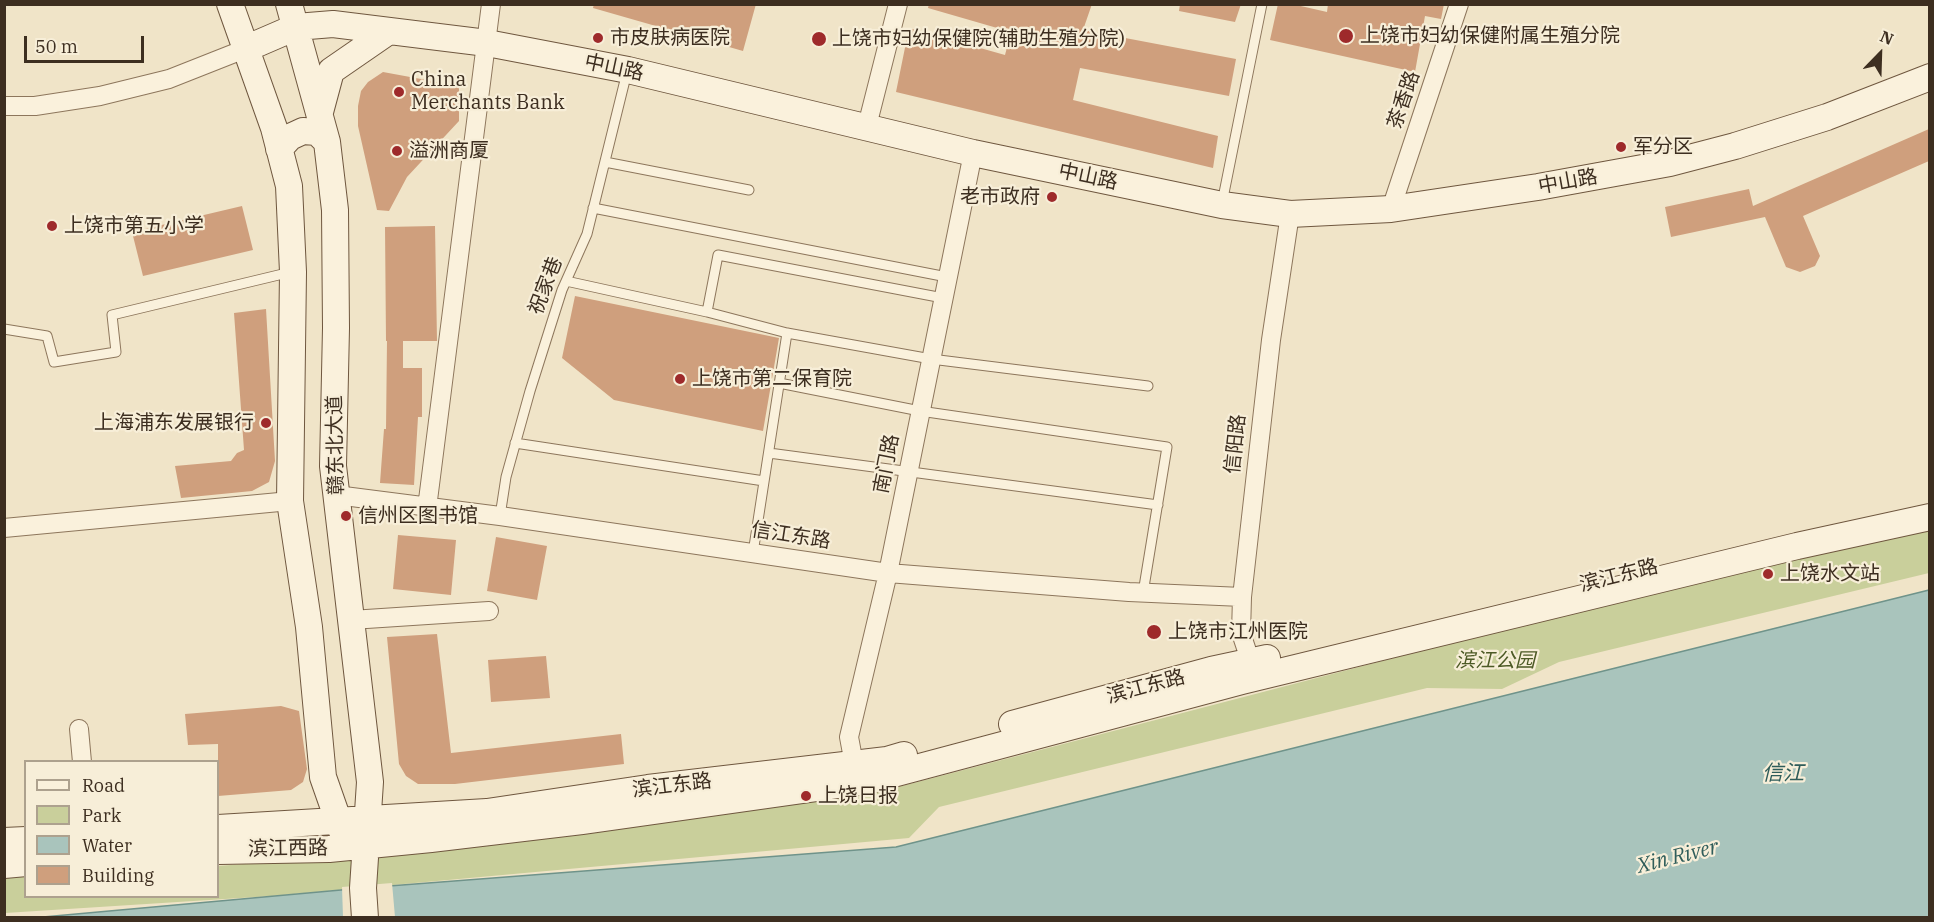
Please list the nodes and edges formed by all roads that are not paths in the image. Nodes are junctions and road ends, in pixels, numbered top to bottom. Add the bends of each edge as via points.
1 (230, 4) edge
2 (491, 4) edge
3 (898, 4) edge
4 (1262, 4) edge
5 (1459, 4) edge
6 (292, 16) edge
7 (388, 31) junction
8 (487, 43) junction
9 (245, 49) junction
10 (628, 70) junction
11 (1929, 77) edge
12 (4, 106) edge
13 (320, 112) junction
14 (867, 126) junction
15 (327, 142) junction
16 (279, 149) junction
17 (973, 153) junction
18 (605, 162) junction
19 (749, 190) dead end
20 (1222, 205) junction
21 (593, 208) junction
22 (1390, 209) junction
23 (1290, 214) junction
24 (293, 272) junction
25 (947, 277) junction
26 (566, 281) junction
27 (943, 298) junction
28 (707, 312) junction
29 (4, 329) edge
30 (787, 333) junction
31 (930, 359) junction
32 (780, 383) junction
33 (1148, 386) dead end
34 (920, 411) junction
35 (515, 443) junction
36 (769, 453) junction
37 (909, 470) junction
38 (764, 481) junction
39 (336, 495) junction
40 (290, 501) junction
41 (1929, 501) edge
42 (1158, 505) junction
43 (427, 507) junction
44 (500, 516) junction
45 (1929, 517) edge
46 (4, 528) edge
47 (753, 552) junction
48 (888, 573) junction
49 (1143, 593) junction
50 (1242, 597) junction
51 (489, 611) dead end
52 (351, 620) junction
53 (1253, 670) junction
54 (79, 729) dead end
55 (82, 760) edge
56 (858, 773) junction
57 (353, 819) junction
58 (219, 828) edge
59 (24, 840) edge
60 (4, 842) edge
61 (357, 846) junction
62 (219, 851) edge
63 (24, 863) edge
64 (4, 865) edge
65 (365, 918) edge

1 - 9 main road
2 - 8 street
3 - 14 street
4 - 20 lane
5 - 22 street, 茶香路
6 - 7 main road, 中山路
6 - 9 main road, 中山路
6 - 13 main road, 赣东北大道
7 - 8 main road, 中山路
7 - 13 main road via 331,71
8 - 10 main road, 中山路
8 - 43 street
9 - 12 street via 169,79 100,96 34,106
9 - 16 main road
10 - 14 main road, 中山路
10 - 18 lane, 祝家巷
11 - 22 main road, 中山路 via 1827,117 1670,163
13 - 15 main road, 赣东北大道
14 - 17 main road, 中山路
15 - 16 main road via 317,132 303,131
15 - 39 main road, 赣东北大道 via 334,210
16 - 24 main road via 289,186
17 - 20 main road, 中山路
17 - 25 street, 南门路
18 - 19 lane
18 - 21 lane, 祝家巷
20 - 23 main road, 中山路
21 - 25 lane
21 - 26 lane, 祝家巷 via 587,234
22 - 23 main road, 中山路
23 - 50 street, 信阳路 via 1270,340
24 - 29 lane via 112,315 116,352 54,362 47,336
24 - 40 main road
25 - 27 street, 南门路
26 - 28 lane
26 - 35 lane, 祝家巷
27 - 28 lane via 718,255
27 - 31 street, 南门路
28 - 30 lane
30 - 31 lane
30 - 32 lane
31 - 33 lane
31 - 34 street, 南门路
32 - 34 lane
32 - 36 lane via 772,404
34 - 37 street, 南门路
34 - 42 lane via 1167,447
35 - 38 lane
35 - 44 lane, 祝家巷
36 - 37 lane
36 - 38 lane
37 - 42 lane
37 - 48 street, 南门路
38 - 47 lane
39 - 43 street, 信江东路
39 - 52 main road, 赣东北大道
40 - 46 street
40 - 57 main road via 309,627 323,777
41 - 53 main road, 滨江东路 via 1372,637
42 - 49 lane
43 - 44 street, 信江东路
44 - 47 street, 信江东路
45 - 53 main road, 滨江东路
47 - 48 street, 信江东路
48 - 49 street, 信江东路
48 - 56 street, 南门路 via 849,737
49 - 50 street, 信江东路
50 - 53 street, 信阳路 via 1241,633
51 - 52 street
52 - 57 main road, 赣东北大道 via 370,782
53 - 56 main road, 滨江东路 via 1211,670 886,760
54 - 55 street
56 - 57 main road, 滨江东路 via 648,788 487,812
56 - 61 main road, 滨江东路 via 582,822
57 - 58 main road, 滨江西路
57 - 61 main road, 赣东北大道
59 - 60 main road
61 - 62 main road, 滨江西路
61 - 65 main road, 赣东北大道
63 - 64 main road

